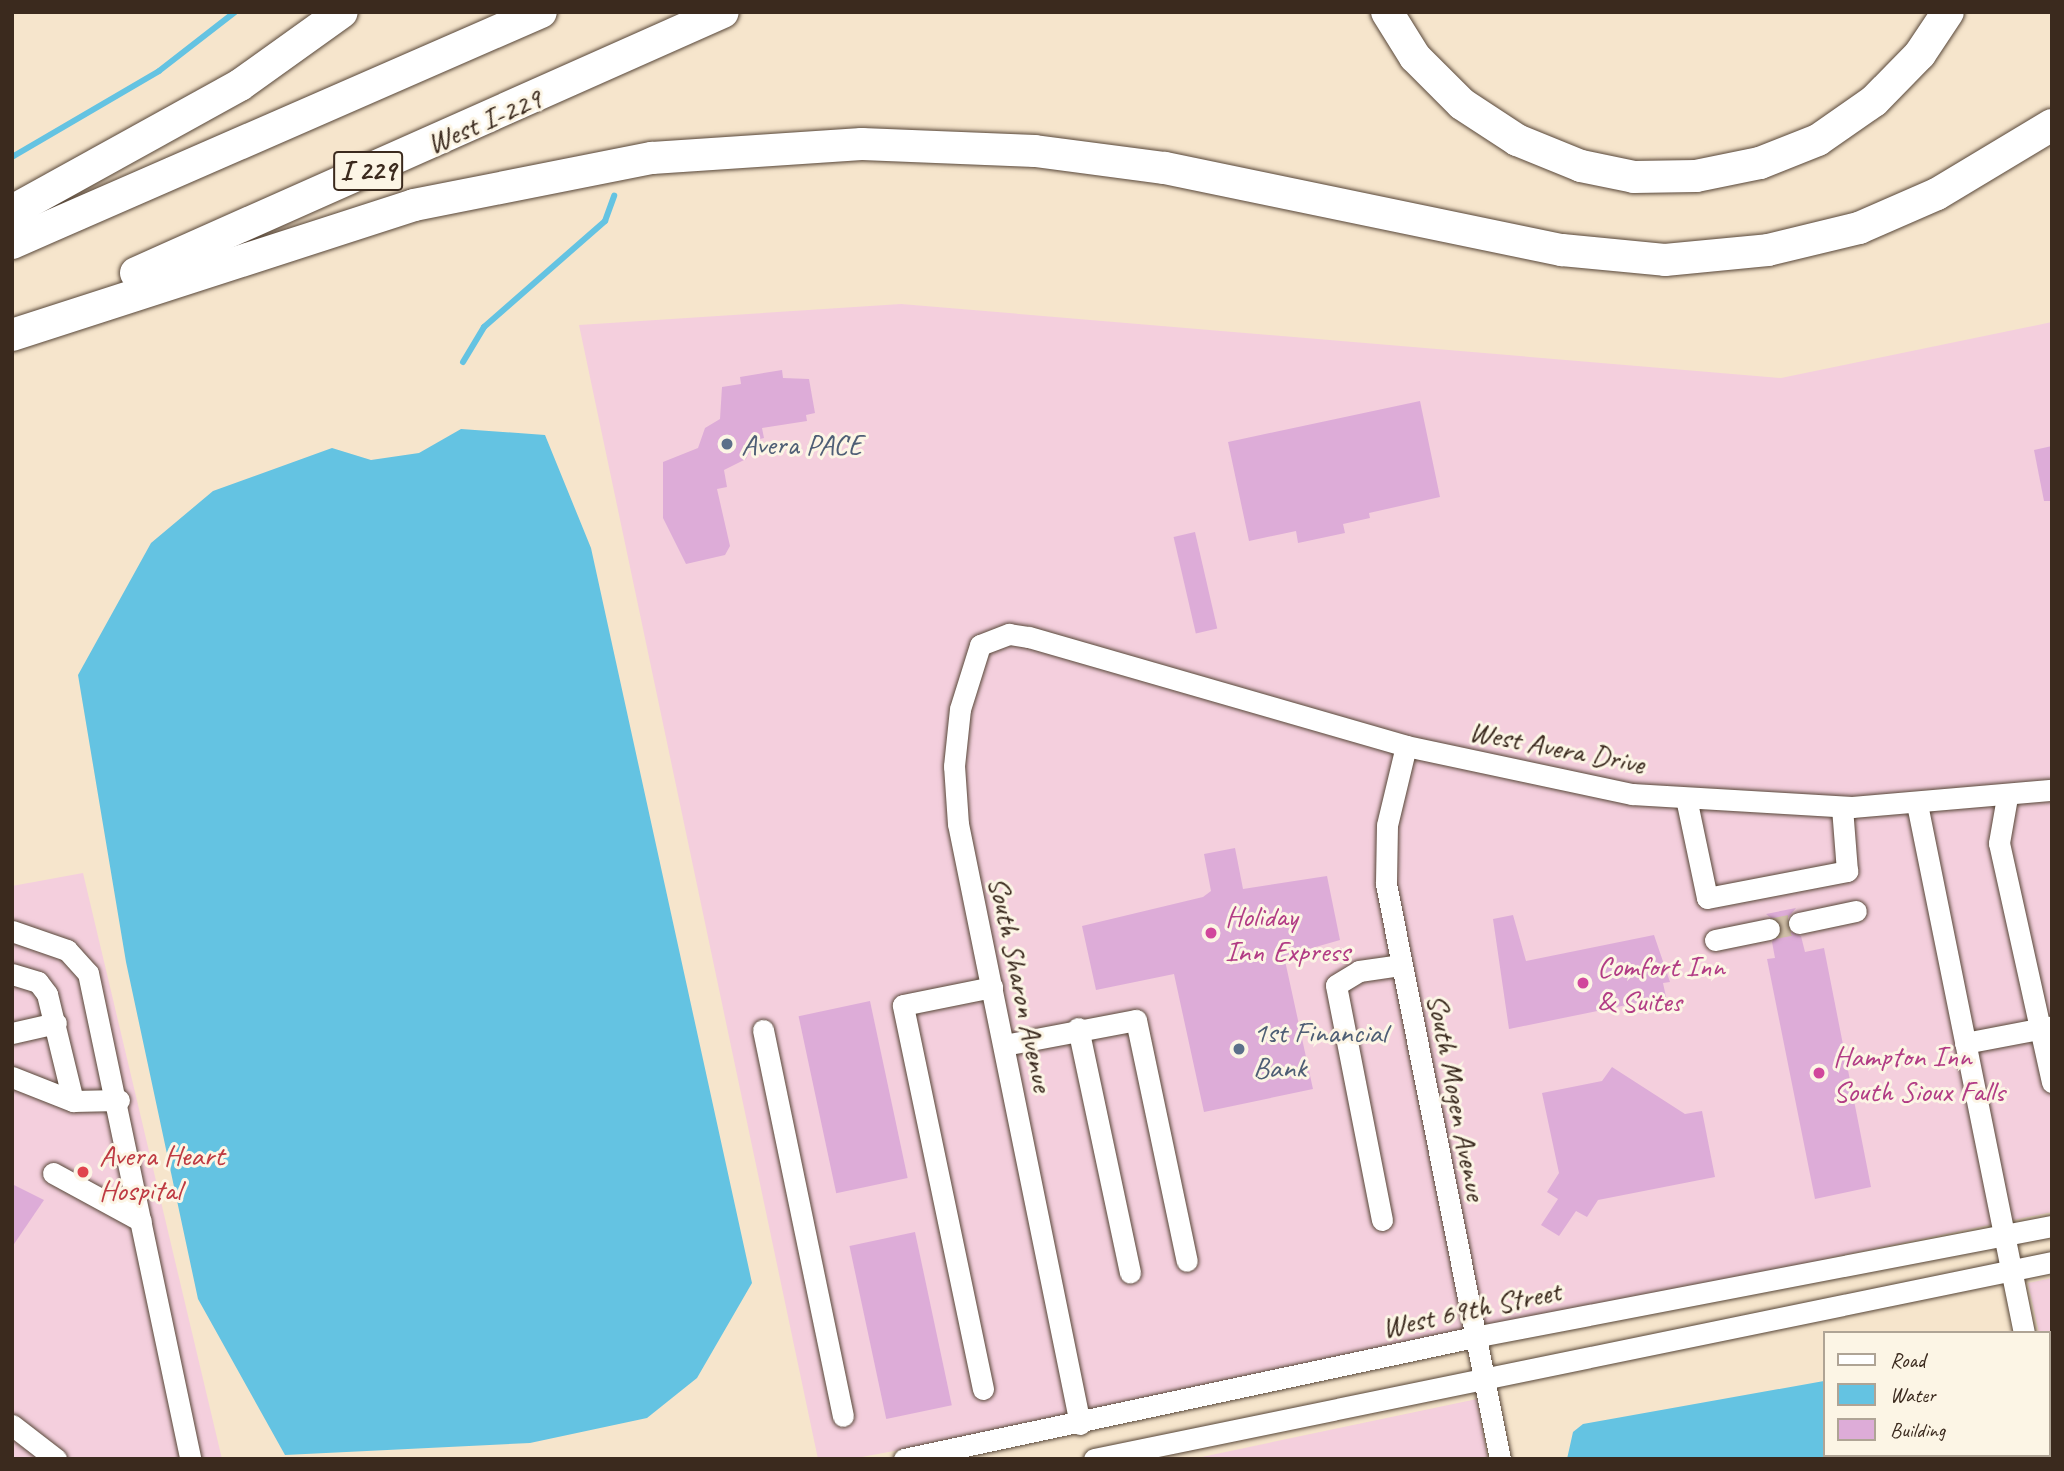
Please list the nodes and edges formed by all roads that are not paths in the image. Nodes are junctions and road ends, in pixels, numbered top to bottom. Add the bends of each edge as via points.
1 (342, 12) edge
2 (541, 12) edge
3 (723, 12) edge
4 (1387, 12) edge
5 (1948, 12) edge
6 (2052, 125) edge
7 (2052, 135) edge
8 (2001, 159) junction
9 (12, 211) edge
10 (12, 243) edge
11 (12, 327) edge
12 (12, 335) edge
13 (1066, 648) joint
14 (1405, 746) junction
15 (2052, 790) edge
16 (2007, 797) junction
17 (1686, 799) junction
18 (1917, 804) junction
19 (1842, 807) junction
20 (1856, 911) dead end
21 (1799, 923) tunnel mouth
22 (1769, 929) tunnel mouth
23 (12, 930) edge
24 (1716, 940) dead end
25 (1400, 965) junction
26 (12, 974) edge
27 (992, 987) junction
28 (56, 1023) junction
29 (1078, 1028) junction
30 (2045, 1028) edge
31 (763, 1030) dead end
32 (12, 1033) edge
33 (1965, 1043) junction
34 (1004, 1045) junction
35 (12, 1077) edge
36 (2052, 1082) edge
37 (118, 1100) junction
38 (73, 1101) junction
39 (53, 1173) dead end
40 (141, 1220) junction
41 (1382, 1220) dead end
42 (2052, 1226) edge
43 (2004, 1235) junction
44 (1187, 1261) dead end
45 (2052, 1262) edge
46 (2011, 1270) junction
47 (1130, 1273) dead end
48 (2024, 1331) edge
49 (1474, 1337) junction
50 (1483, 1378) junction
51 (983, 1389) dead end
52 (843, 1416) dead end
53 (1080, 1424) junction
54 (12, 1425) edge
55 (57, 1459) edge
56 (190, 1459) edge
57 (904, 1459) edge
58 (1094, 1459) edge
59 (1500, 1459) edge

1 - 9 highway via 229,91
2 - 10 highway, I 229
3 - 11 highway, West I-229 / I 229
4 - 5 highway via 1415,57 1462,104 1517,140 1581,166 1634,177 1696,176 1760,163 1818,140 1874,101 1920,54
6 - 8 highway
7 - 8 highway
8 - 12 highway via 1900,211 1818,241 1665,260 1536,246 1100,158 925,145 705,152 532,177 414,205
13 - 14 street, West Avera Drive
13 - 27 street, South Sharon Avenue via 1009,634 994,637 973,657 960,709 954,766 958,824
14 - 17 street, West Avera Drive via 1525,776
14 - 25 street, South Mogen Avenue via 1385,845
15 - 16 street, West Avera Drive
16 - 18 street, West Avera Drive
16 - 30 street via 1999,843
17 - 19 street, West Avera Drive
17 - 19 street via 1707,898 1847,872
18 - 19 street, West Avera Drive
18 - 33 street
20 - 21 street
22 - 24 street
23 - 37 street via 68,950 88,973
25 - 41 street via 1359,971 1336,985
25 - 49 street, South Mogen Avenue
26 - 28 street via 38,982
27 - 34 street, South Sharon Avenue
27 - 51 street via 903,1005
28 - 32 street
28 - 38 street
29 - 34 street
29 - 44 street via 1136,1020
29 - 47 street
30 - 33 street
30 - 36 street
31 - 52 street
33 - 43 street
34 - 53 street, South Sharon Avenue
35 - 38 street
37 - 38 street
37 - 40 street
39 - 40 street
40 - 56 street
42 - 43 street, West 69th Street
43 - 46 street
43 - 49 street, West 69th Street
45 - 46 street
46 - 48 street
46 - 50 street
49 - 50 street, South Mogen Avenue
49 - 53 street, West 69th Street
50 - 58 street
50 - 59 street, South Mogen Avenue
53 - 57 street, West 69th Street
54 - 55 street

